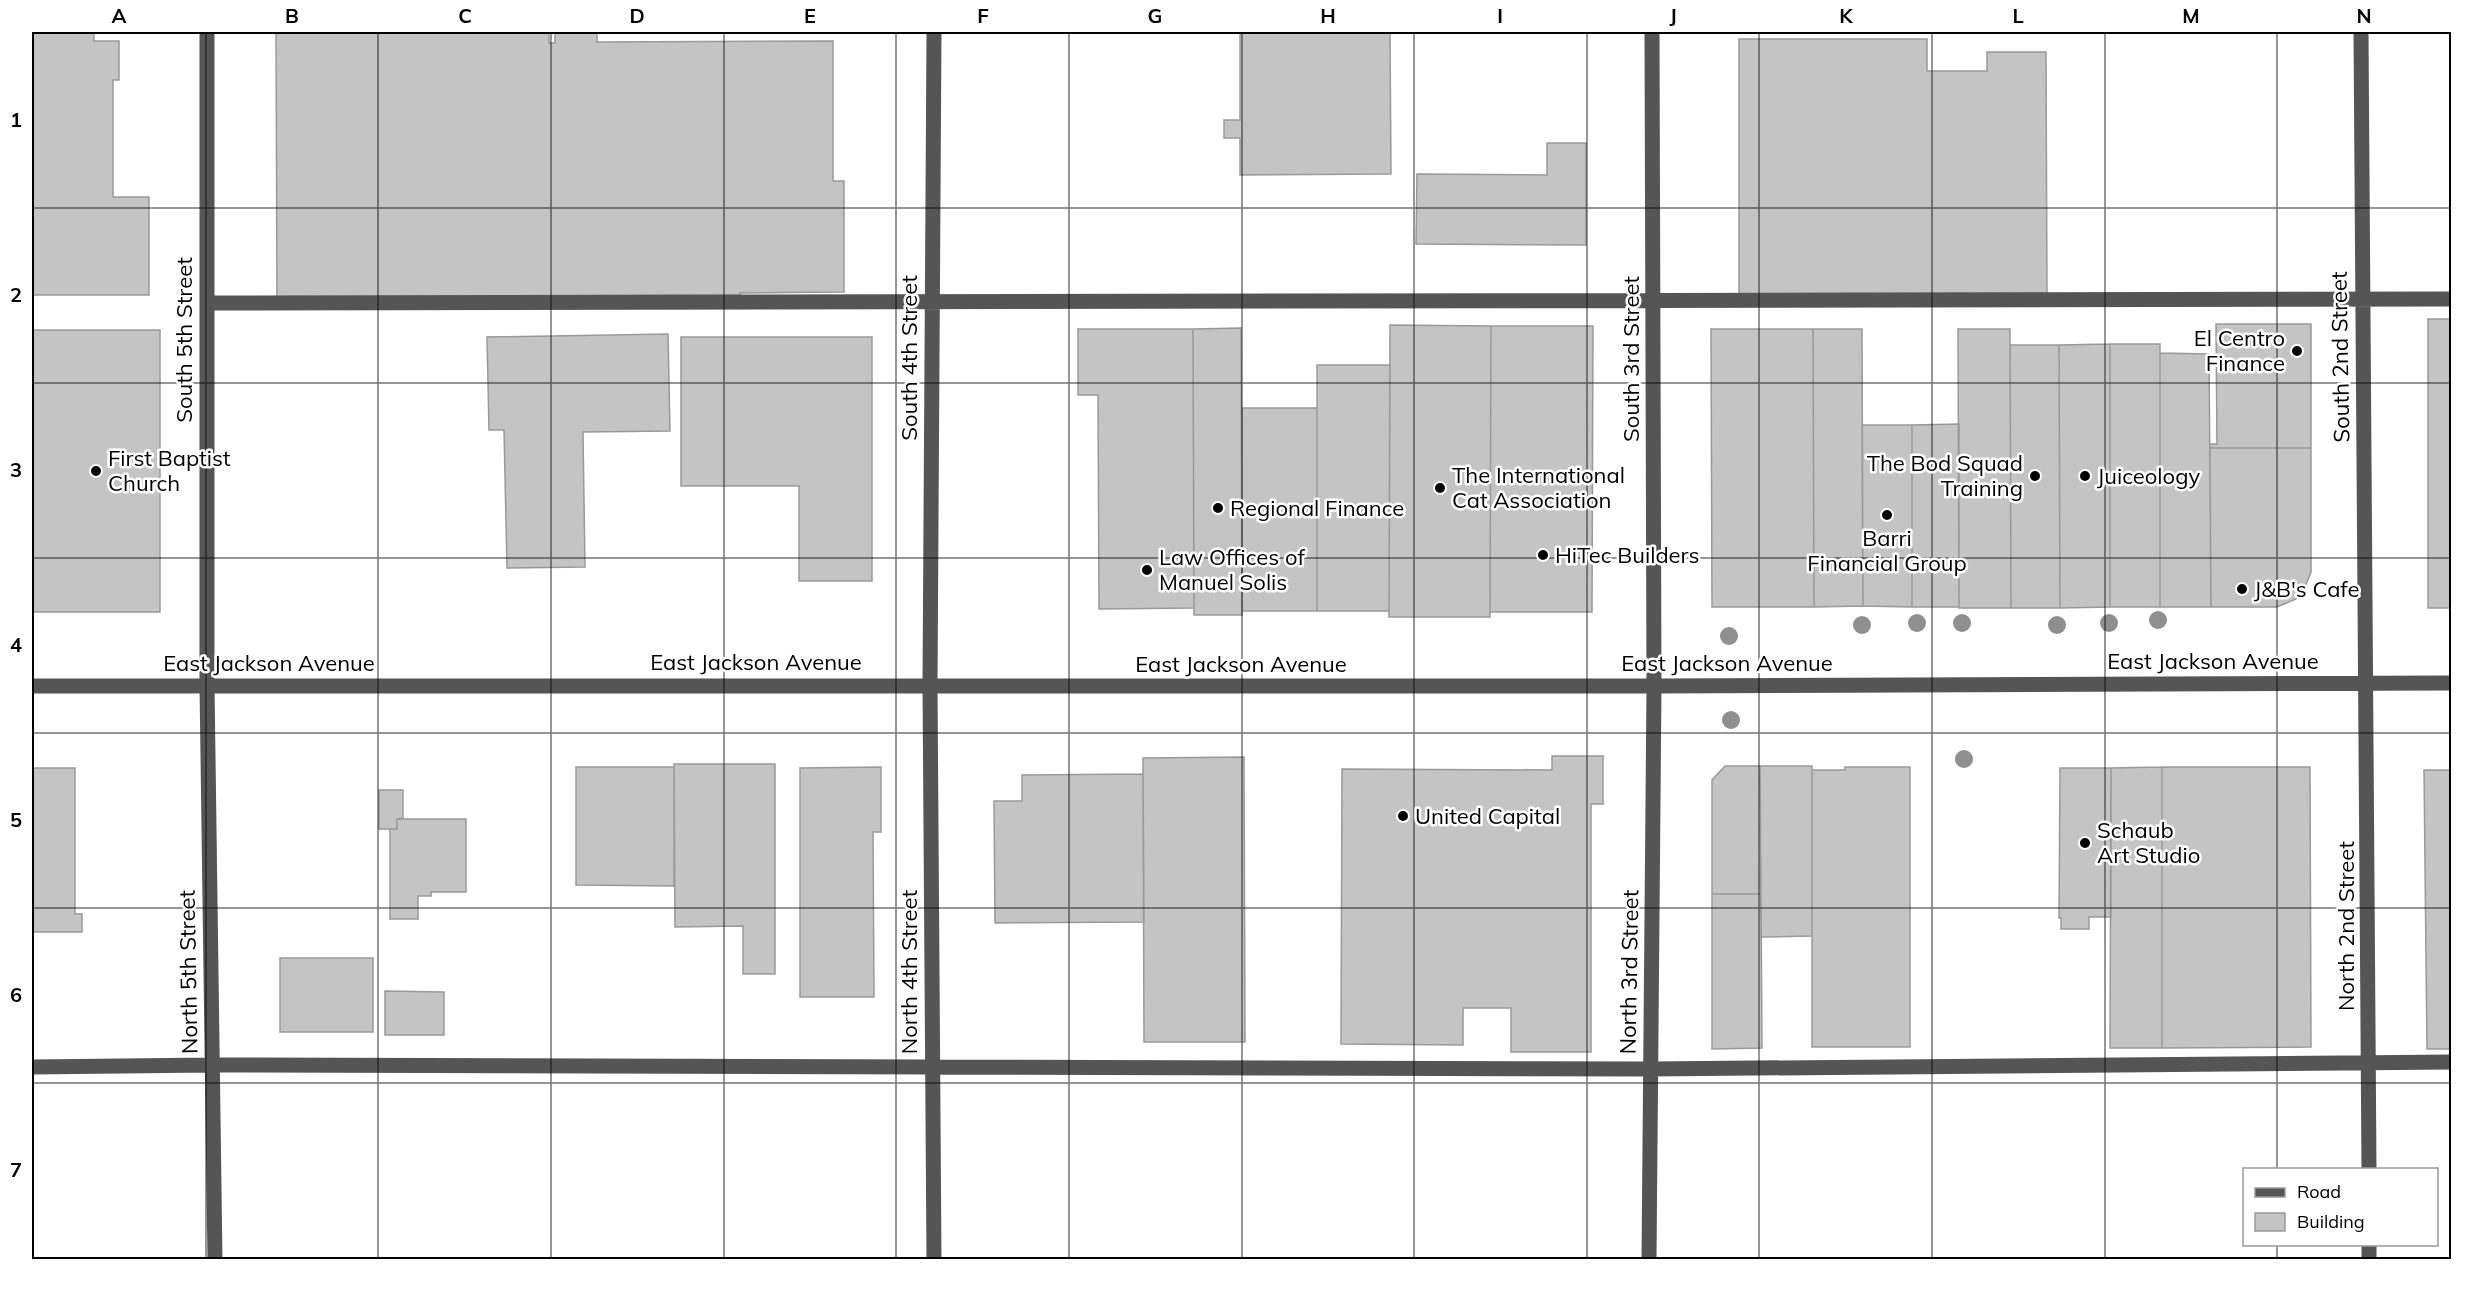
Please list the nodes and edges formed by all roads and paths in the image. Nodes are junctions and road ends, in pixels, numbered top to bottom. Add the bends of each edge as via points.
1 (207, 32) edge
2 (934, 32) edge
3 (1652, 32) edge
4 (2361, 32) edge
5 (2361, 299) junction
6 (2451, 299) edge
7 (932, 302) junction
8 (1653, 302) junction
9 (207, 303) junction
10 (2367, 683) junction
11 (2451, 683) edge
12 (207, 685) junction
13 (930, 685) junction
14 (32, 686) edge
15 (1654, 686) junction
16 (2451, 1062) edge
17 (2369, 1063) junction
18 (212, 1065) junction
19 (932, 1066) junction
20 (32, 1067) edge
21 (1650, 1069) junction
22 (2369, 1168) edge
23 (215, 1260) edge
24 (934, 1260) edge
25 (1649, 1260) edge

1 - 9 street, South 5th Street
2 - 7 street, South 4th Street
3 - 8 street, South 3rd Street
4 - 5 street, South 2nd Street
5 - 6 street
5 - 8 street
5 - 10 street, South 2nd Street
7 - 8 street
7 - 9 street
7 - 13 street, South 4th Street
8 - 15 street, South 3rd Street
9 - 12 street, South 5th Street
10 - 11 street, East Jackson Avenue
10 - 15 street, East Jackson Avenue
10 - 17 street, North 2nd Street
12 - 13 street, East Jackson Avenue
12 - 14 street, East Jackson Avenue
12 - 18 street, North 5th Street
13 - 15 street, East Jackson Avenue
13 - 19 street, North 4th Street
15 - 21 street, North 3rd Street
16 - 17 street
17 - 21 street
17 - 22 street, North 2nd Street
18 - 19 street
18 - 20 street
18 - 23 street, North 5th Street
19 - 21 street
19 - 24 street, North 4th Street
21 - 25 street, North 3rd Street

